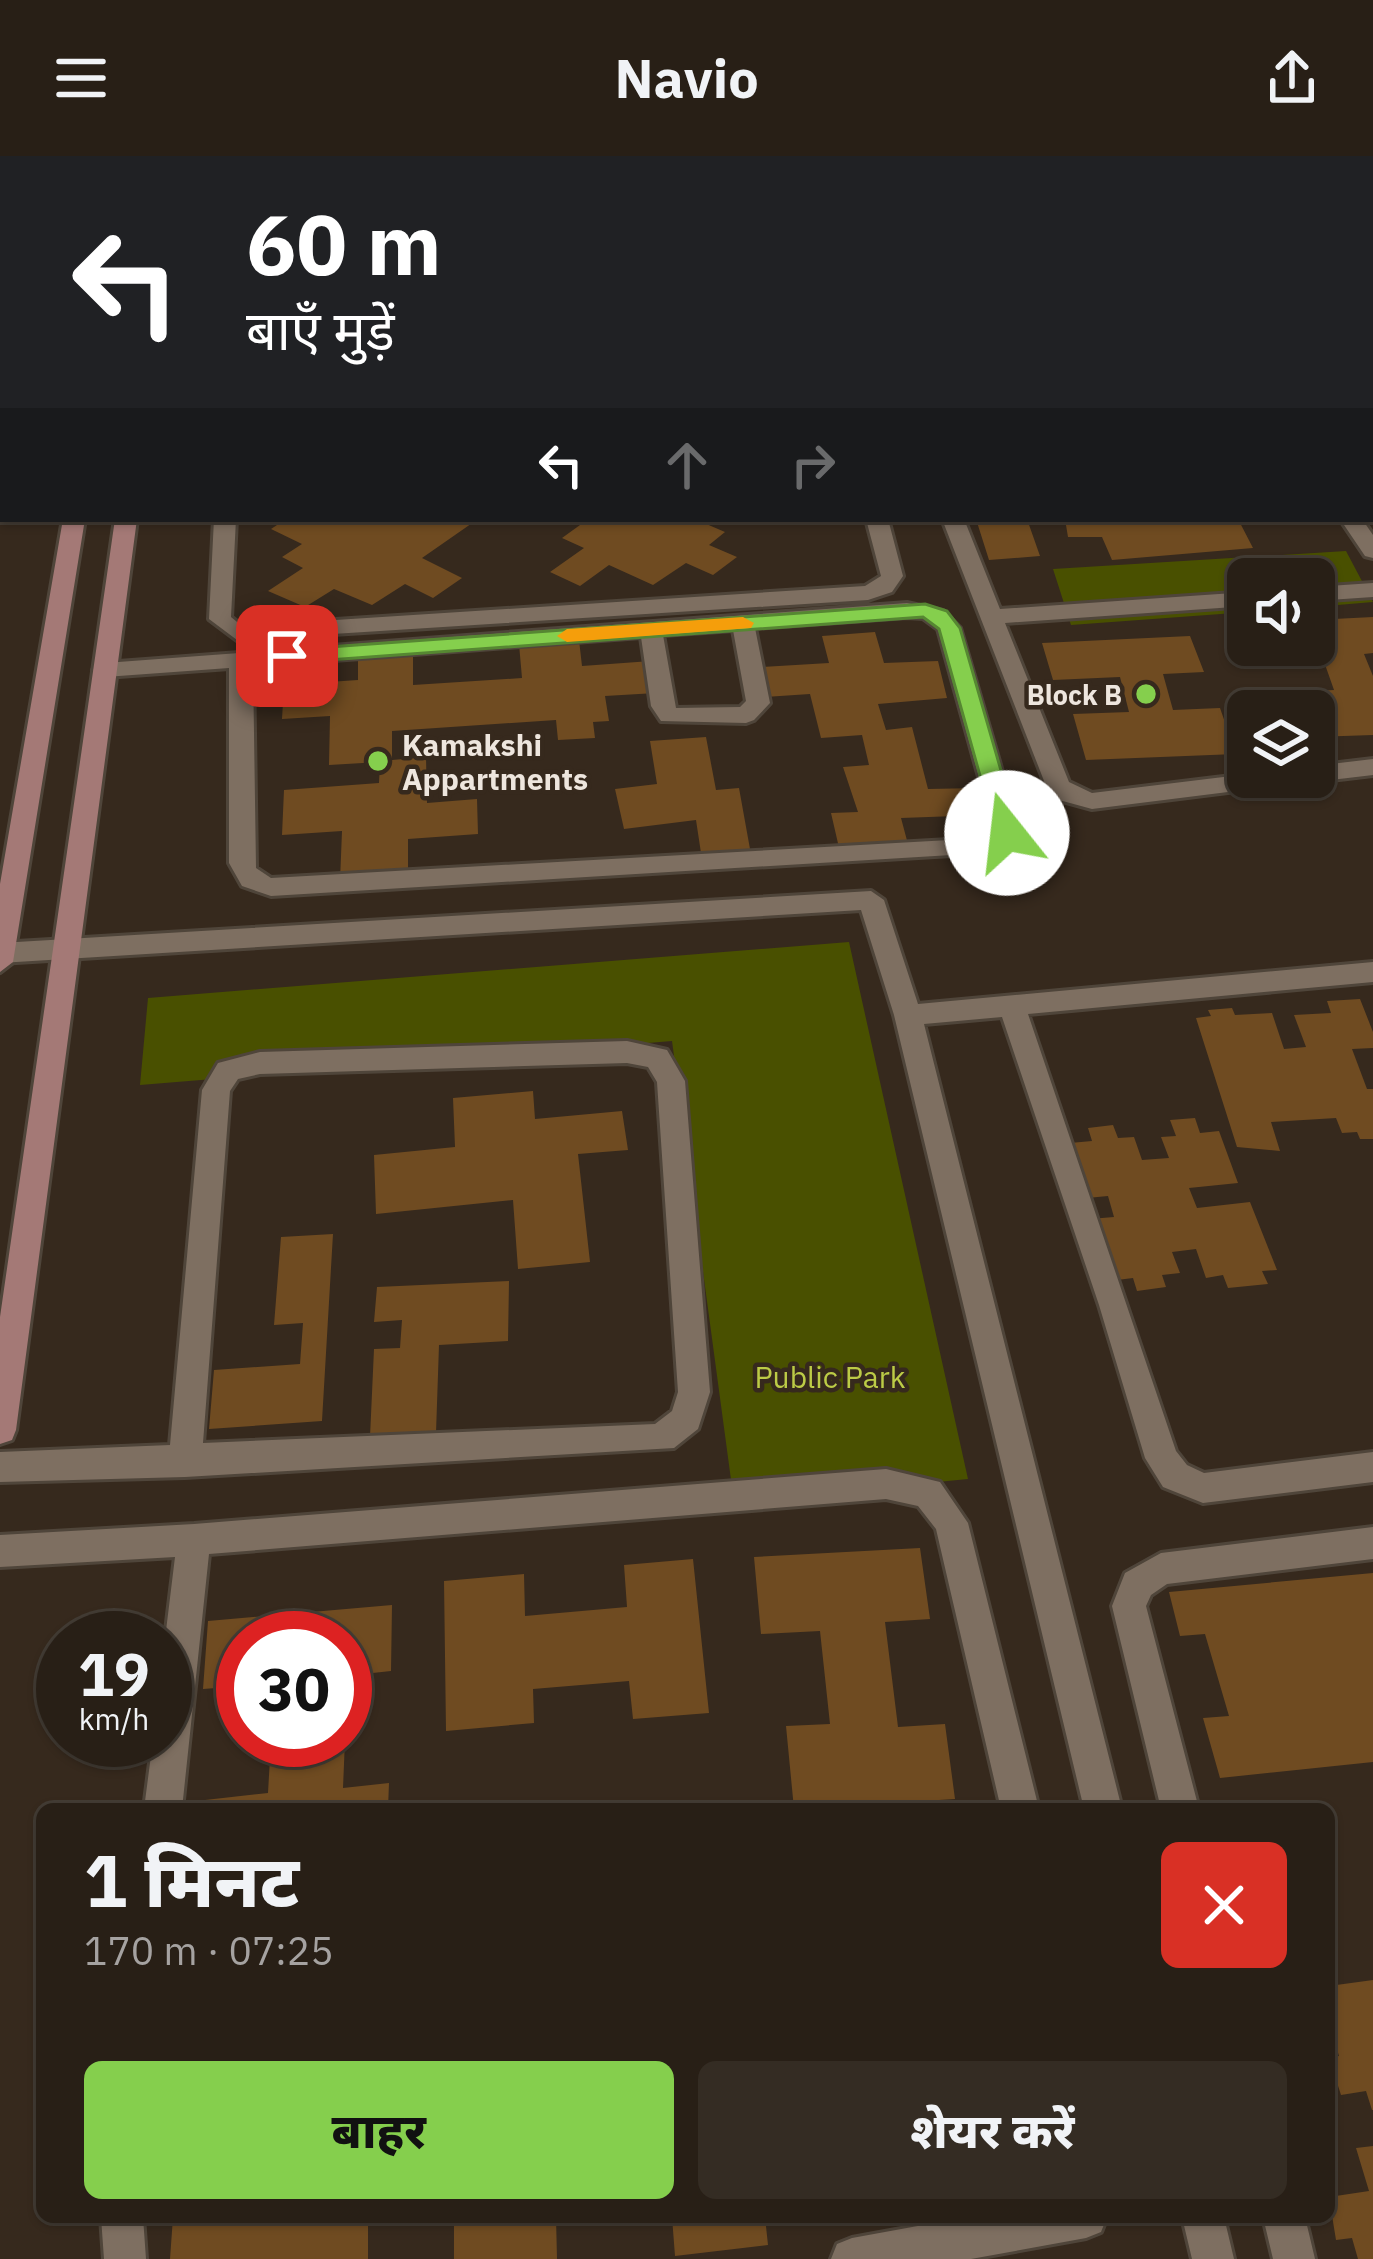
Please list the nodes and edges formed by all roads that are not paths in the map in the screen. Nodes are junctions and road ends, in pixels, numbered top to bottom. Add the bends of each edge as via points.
1 (73, 522) edge
2 (126, 522) edge
3 (224, 522) edge
4 (878, 522) edge
5 (954, 522) edge
6 (1353, 522) edge
7 (1373, 551) edge
8 (1373, 590) edge
9 (1335, 593) edge
10 (1227, 600) edge
11 (991, 617) junction
12 (743, 623) junction
13 (651, 630) junction
14 (241, 660) junction
15 (105, 670) junction
16 (1373, 767) edge
17 (1335, 772) edge
18 (1227, 784) edge
19 (68, 947) junction
20 (1, 953) edge
21 (0, 962) edge
22 (1373, 972) edge
23 (1011, 1004) junction
24 (908, 1015) junction
25 (0, 1430) edge
26 (185, 1462) junction
27 (0, 1467) edge
28 (1373, 1467) edge
29 (194, 1540) junction
30 (1373, 1543) edge
31 (0, 1551) edge
32 (165, 1803) edge
33 (1019, 1803) edge
34 (1102, 1803) edge
35 (1178, 1803) edge
36 (122, 2223) edge
37 (1053, 2223) edge
38 (1204, 2223) edge
39 (1285, 2223) edge
40 (125, 2259) edge
41 (852, 2259) edge
42 (1213, 2259) edge
43 (1294, 2259) edge

1 - 20 street
2 - 15 street
3 - 4 street via 220,619 237,633 868,593 892,575
5 - 11 street
6 - 7 street
8 - 9 street
10 - 11 street
11 - 18 street via 1058,786 1069,794 1092,800
12 - 13 street
12 - 13 street via 758,703 746,715 669,716
12 - 14 street via 907,610 940,616 1007,833 1002,841 271,887 255,883 242,862
13 - 14 street
14 - 15 street
15 - 19 street
16 - 17 street
19 - 20 street
19 - 24 street via 871,900
19 - 25 street
20 - 21 street
22 - 23 street
23 - 24 street
23 - 28 street via 1162,1458 1175,1476 1203,1488
24 - 34 street
26 - 26 street via 216,1090 228,1071 260,1063 627,1052 657,1058 671,1081 694,1392 686,1419 662,1438
26 - 27 street
29 - 31 street
29 - 32 street
29 - 33 street via 886,1484 928,1493 951,1522
30 - 35 street via 1161,1569 1137,1584 1129,1606
36 - 40 street
37 - 41 street
38 - 42 street
39 - 43 street

